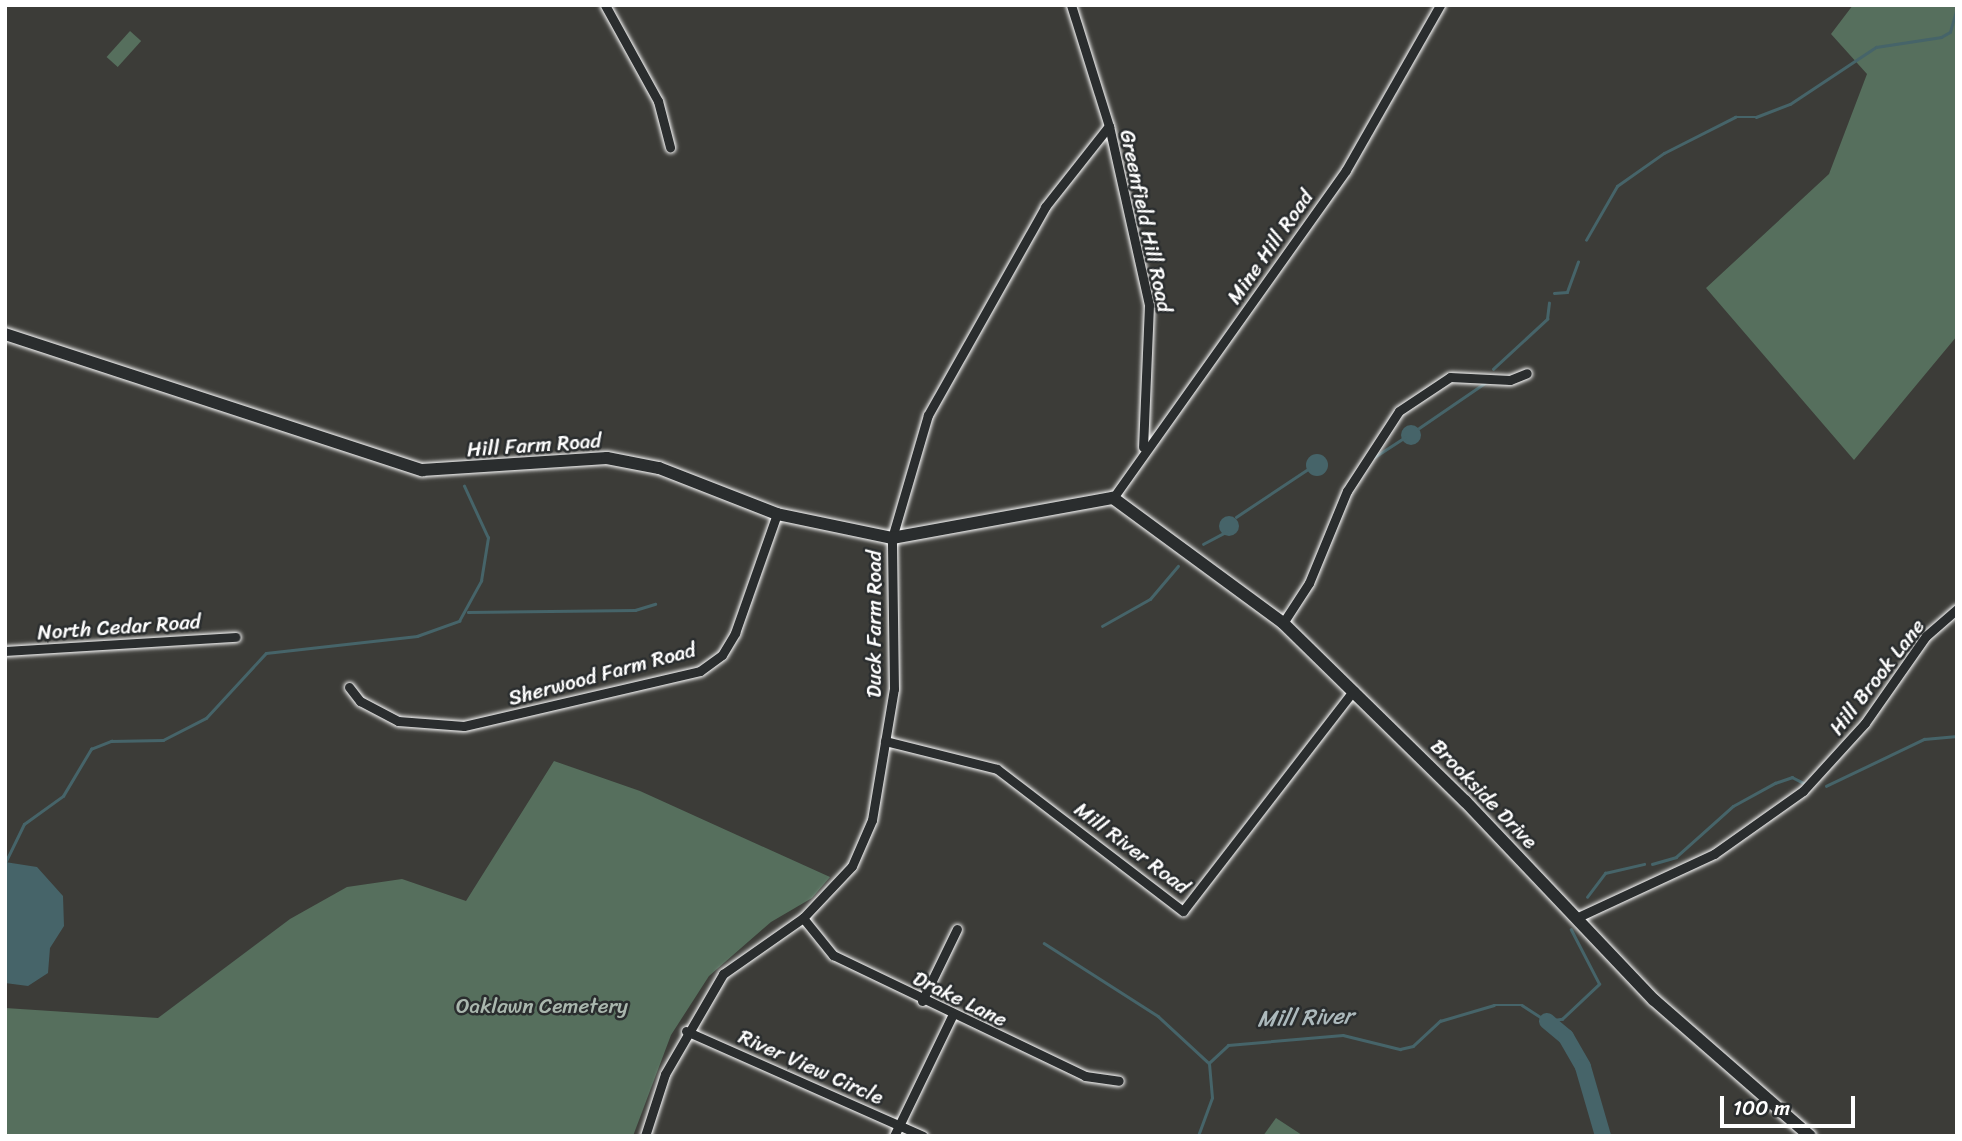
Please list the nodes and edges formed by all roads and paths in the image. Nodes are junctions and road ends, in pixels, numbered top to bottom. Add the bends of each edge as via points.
1 (605, 5) edge
2 (1071, 5) edge
3 (1440, 5) edge
4 (1109, 125) junction
5 (670, 147) dead end
6 (5, 334) edge
7 (1527, 373) dead end
8 (1142, 448) junction
9 (1113, 498) junction
10 (778, 514) junction
11 (892, 538) junction
12 (1957, 609) edge
13 (1283, 623) junction
14 (236, 637) dead end
15 (5, 651) edge
16 (349, 687) dead end
17 (1354, 690) junction
18 (885, 741) junction
19 (803, 918) junction
20 (1576, 918) junction
21 (957, 929) dead end
22 (922, 1000) junction
23 (952, 1016) junction
24 (686, 1031) junction
25 (1119, 1081) dead end
26 (899, 1124) junction
27 (645, 1136) edge
28 (894, 1136) edge
29 (923, 1136) edge
30 (1810, 1136) edge

1 - 5 street via 658,101
2 - 4 street, Greenfield Hill Road
3 - 8 street, Mine Hill Road via 1346,170
4 - 8 street, Greenfield Hill Road via 1149,305
4 - 11 street, Duck Farm Road via 1045,206 928,415
6 - 10 main road, Hill Farm Road via 422,470 607,458 660,468
7 - 13 street via 1510,380 1450,377 1399,411 1347,491 1309,583
8 - 9 street, Mine Hill Road
9 - 11 main road, Hill Farm Road
9 - 13 main road, Brookside Drive
10 - 11 main road, Hill Farm Road
10 - 16 street, Sherwood Farm Road via 735,633 722,655 700,671 464,726 398,721 360,701
11 - 18 street, Duck Farm Road via 894,689
12 - 20 street, Hill Brook Lane via 1926,636 1866,723 1802,791 1714,854
13 - 17 main road, Brookside Drive
14 - 15 street, North Cedar Road
17 - 18 street, Mill River Road via 1183,911 997,769
17 - 20 main road, Brookside Drive
18 - 19 street, Duck Farm Road via 872,820 852,866
19 - 22 street, Drake Lane via 834,955
19 - 24 street, Duck Farm Road via 723,974
20 - 30 main road, Brookside Drive via 1654,1000
21 - 22 street
22 - 23 street, Drake Lane
23 - 25 street, Drake Lane via 1085,1076
23 - 26 street
24 - 26 street, River View Circle
24 - 27 street, Duck Farm Road
26 - 28 street
26 - 29 street, River View Circle

